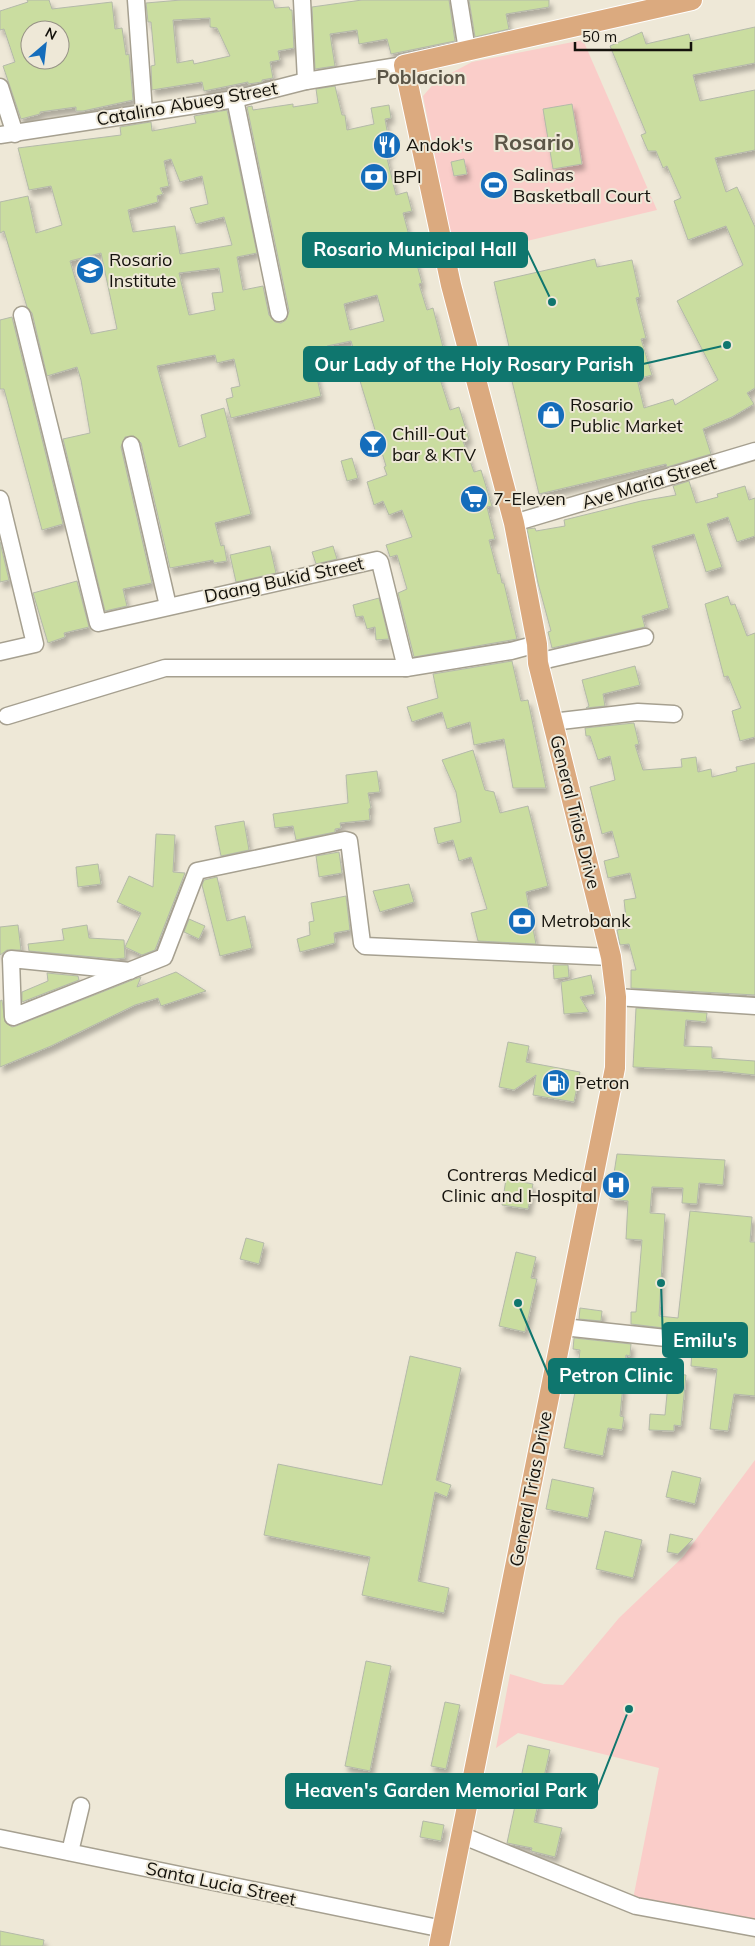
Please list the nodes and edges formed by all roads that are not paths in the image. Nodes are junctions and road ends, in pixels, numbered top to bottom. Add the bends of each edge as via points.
1 (136, 0) edge
2 (302, 0) edge
3 (459, 0) edge
4 (686, 1) edge
5 (467, 50) junction
6 (404, 65) junction
7 (306, 81) junction
8 (0, 88) edge
9 (235, 99) junction
10 (144, 112) junction
11 (8, 135) edge
12 (279, 313) dead end
13 (22, 315) dead end
14 (131, 446) dead end
15 (755, 451) edge
16 (0, 499) edge
17 (514, 523) junction
18 (168, 606) junction
19 (645, 637) dead end
20 (537, 644) junction
21 (0, 652) edge
22 (538, 664) junction
23 (406, 668) junction
24 (674, 714) dead end
25 (7, 716) dead end
26 (552, 722) junction
27 (611, 957) junction
28 (130, 971) junction
29 (616, 997) junction
30 (755, 1006) edge
31 (563, 1327) junction
32 (732, 1345) dead end
33 (81, 1806) dead end
34 (461, 1836) junction
35 (0, 1838) edge
36 (70, 1852) junction
37 (755, 1928) edge
38 (441, 1938) edge

1 - 10 street
2 - 7 street
3 - 5 street
4 - 5 main road
5 - 6 main road
6 - 7 street, Catalino Abueg Street
6 - 17 main road, General Trias Drive via 451,285
7 - 9 street, Catalino Abueg Street
8 - 11 street
9 - 10 street, Catalino Abueg Street
9 - 12 street
10 - 11 street, Catalino Abueg Street
13 - 18 street, Daang Bukid Street via 98,623
14 - 18 street
15 - 17 street, Ave Maria Street
16 - 21 street via 35,644
17 - 20 main road, General Trias Drive
18 - 23 street, Daang Bukid Street via 377,560
19 - 22 street
20 - 22 main road, General Trias Drive
20 - 23 street
22 - 26 main road, General Trias Drive
23 - 25 street via 165,668
24 - 26 street via 638,712
26 - 27 main road, General Trias Drive
27 - 28 street via 365,946 347,840 196,871 164,957
27 - 29 main road, General Trias Drive
28 - 28 street via 11,959 13,1017 121,975
29 - 30 street
29 - 31 main road, General Trias Drive via 615,1068
31 - 32 street
31 - 34 main road, General Trias Drive
33 - 36 street
34 - 37 street via 636,1906
34 - 38 main road, General Trias Drive
35 - 36 street, Santa Lucia Street
36 - 38 street, Santa Lucia Street

